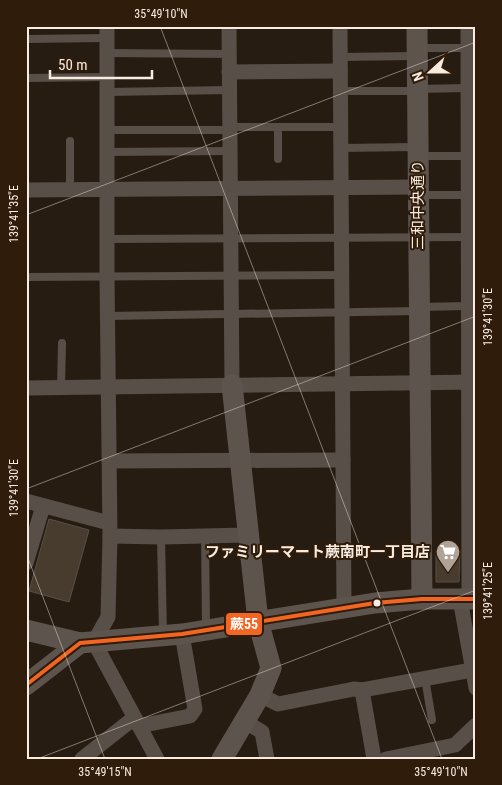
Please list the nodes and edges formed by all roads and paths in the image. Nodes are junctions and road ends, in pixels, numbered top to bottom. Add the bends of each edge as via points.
1 (228, 26) edge
2 (340, 26) edge
3 (417, 26) edge
4 (468, 26) edge
5 (26, 39) edge
6 (107, 39) edge
7 (468, 48) junction
8 (417, 52) junction
9 (229, 54) junction
10 (340, 64) junction
11 (229, 72) junction
12 (26, 78) edge
13 (107, 84) junction
14 (468, 88) junction
15 (229, 90) junction
16 (418, 90) junction
17 (340, 91) junction
18 (278, 127) junction
19 (340, 127) junction
20 (230, 129) junction
21 (107, 130) junction
22 (70, 141) dead end
23 (340, 148) junction
24 (230, 151) junction
25 (107, 152) junction
26 (418, 152) junction
27 (468, 156) junction
28 (278, 159) dead end
29 (341, 188) junction
30 (230, 189) junction
31 (26, 190) edge
32 (70, 190) junction
33 (107, 190) junction
34 (418, 191) junction
35 (468, 195) junction
36 (341, 237) junction
37 (418, 237) junction
38 (468, 237) junction
39 (230, 238) junction
40 (107, 239) junction
41 (342, 275) junction
42 (107, 276) junction
43 (231, 276) junction
44 (26, 277) edge
45 (468, 306) junction
46 (419, 309) junction
47 (342, 312) junction
48 (231, 313) junction
49 (108, 316) junction
50 (62, 343) dead end
51 (342, 383) junction
52 (472, 383) edge
53 (420, 384) junction
54 (232, 385) junction
55 (108, 387) junction
56 (26, 388) edge
57 (61, 388) junction
58 (239, 460) junction
59 (343, 460) junction
60 (109, 461) junction
61 (26, 501) edge
62 (43, 506) junction
63 (110, 530) junction
64 (247, 535) junction
65 (205, 536) junction
66 (161, 537) junction
67 (26, 563) edge
68 (422, 599) junction
69 (468, 599) edge
70 (344, 607) junction
71 (258, 621) junction
72 (26, 630) edge
73 (206, 630) junction
74 (172, 635) junction
75 (87, 642) junction
76 (473, 665) edge
77 (425, 678) junction
78 (26, 685) edge
79 (476, 688) edge
80 (362, 690) junction
81 (260, 694) junction
82 (432, 720) dead end
83 (244, 721) junction
84 (136, 722) junction
85 (476, 725) edge
86 (82, 759) edge
87 (158, 759) edge
88 (222, 759) edge
89 (267, 759) edge
90 (374, 759) edge
91 (386, 759) edge

1 - 9 street
2 - 10 street
3 - 8 street, 三和中央通り
4 - 7 street
5 - 6 lane
6 - 9 lane
6 - 13 street
7 - 8 lane
7 - 14 street
8 - 10 lane
8 - 16 street, 三和中央通り
9 - 11 street
10 - 11 street
10 - 17 street
11 - 15 street
12 - 13 lane
13 - 15 lane
13 - 21 street
14 - 16 lane
14 - 27 street
15 - 20 street
16 - 17 lane
16 - 26 street, 三和中央通り
17 - 19 street
18 - 19 lane
18 - 20 lane
18 - 28 lane
19 - 23 street
20 - 21 lane
20 - 24 street
21 - 25 street
22 - 32 lane
23 - 26 lane
23 - 29 street
24 - 25 lane
24 - 30 street
25 - 33 street
26 - 27 lane
26 - 34 street, 三和中央通り
27 - 35 street
29 - 30 street
29 - 34 street
29 - 36 street
30 - 33 street
30 - 39 street
31 - 32 street
32 - 33 street
33 - 40 street
34 - 35 lane
34 - 37 street, 三和中央通り
35 - 38 street
36 - 37 lane
36 - 39 lane
36 - 41 street
37 - 38 lane
37 - 46 street, 三和中央通り
38 - 45 street
39 - 40 lane
39 - 43 street
40 - 42 street
41 - 43 lane
41 - 47 street
42 - 43 lane
42 - 44 lane
42 - 49 street
43 - 48 street
45 - 46 lane
45 - 52 street
46 - 47 lane
46 - 53 street, 三和中央通り
47 - 48 lane
47 - 51 street
48 - 49 lane
48 - 54 street
49 - 55 street
50 - 57 lane
51 - 53 street
51 - 54 street
51 - 59 street
52 - 53 street
52 - 69 street
53 - 68 street, 三和中央通り
54 - 55 street
54 - 58 street
55 - 57 street
55 - 60 street
56 - 57 street
58 - 59 street
58 - 60 street
58 - 64 street
59 - 70 street
60 - 63 street
61 - 62 street
62 - 63 street
62 - 67 street
63 - 66 street
63 - 75 street via 108,617
64 - 65 street
64 - 71 street
65 - 66 street
65 - 73 lane
66 - 74 lane
68 - 69 street
68 - 70 street
69 - 76 street
70 - 71 street
71 - 73 street
71 - 81 street via 271,668
72 - 75 street
73 - 74 street
74 - 75 street
74 - 84 street via 195,709 190,716
75 - 78 street
75 - 84 street
76 - 77 street
76 - 79 street
77 - 80 street
77 - 82 lane
80 - 81 street via 278,704
80 - 90 street
81 - 83 street
83 - 88 street
83 - 89 street via 262,732
84 - 86 street
84 - 87 street
85 - 91 street via 455,745

